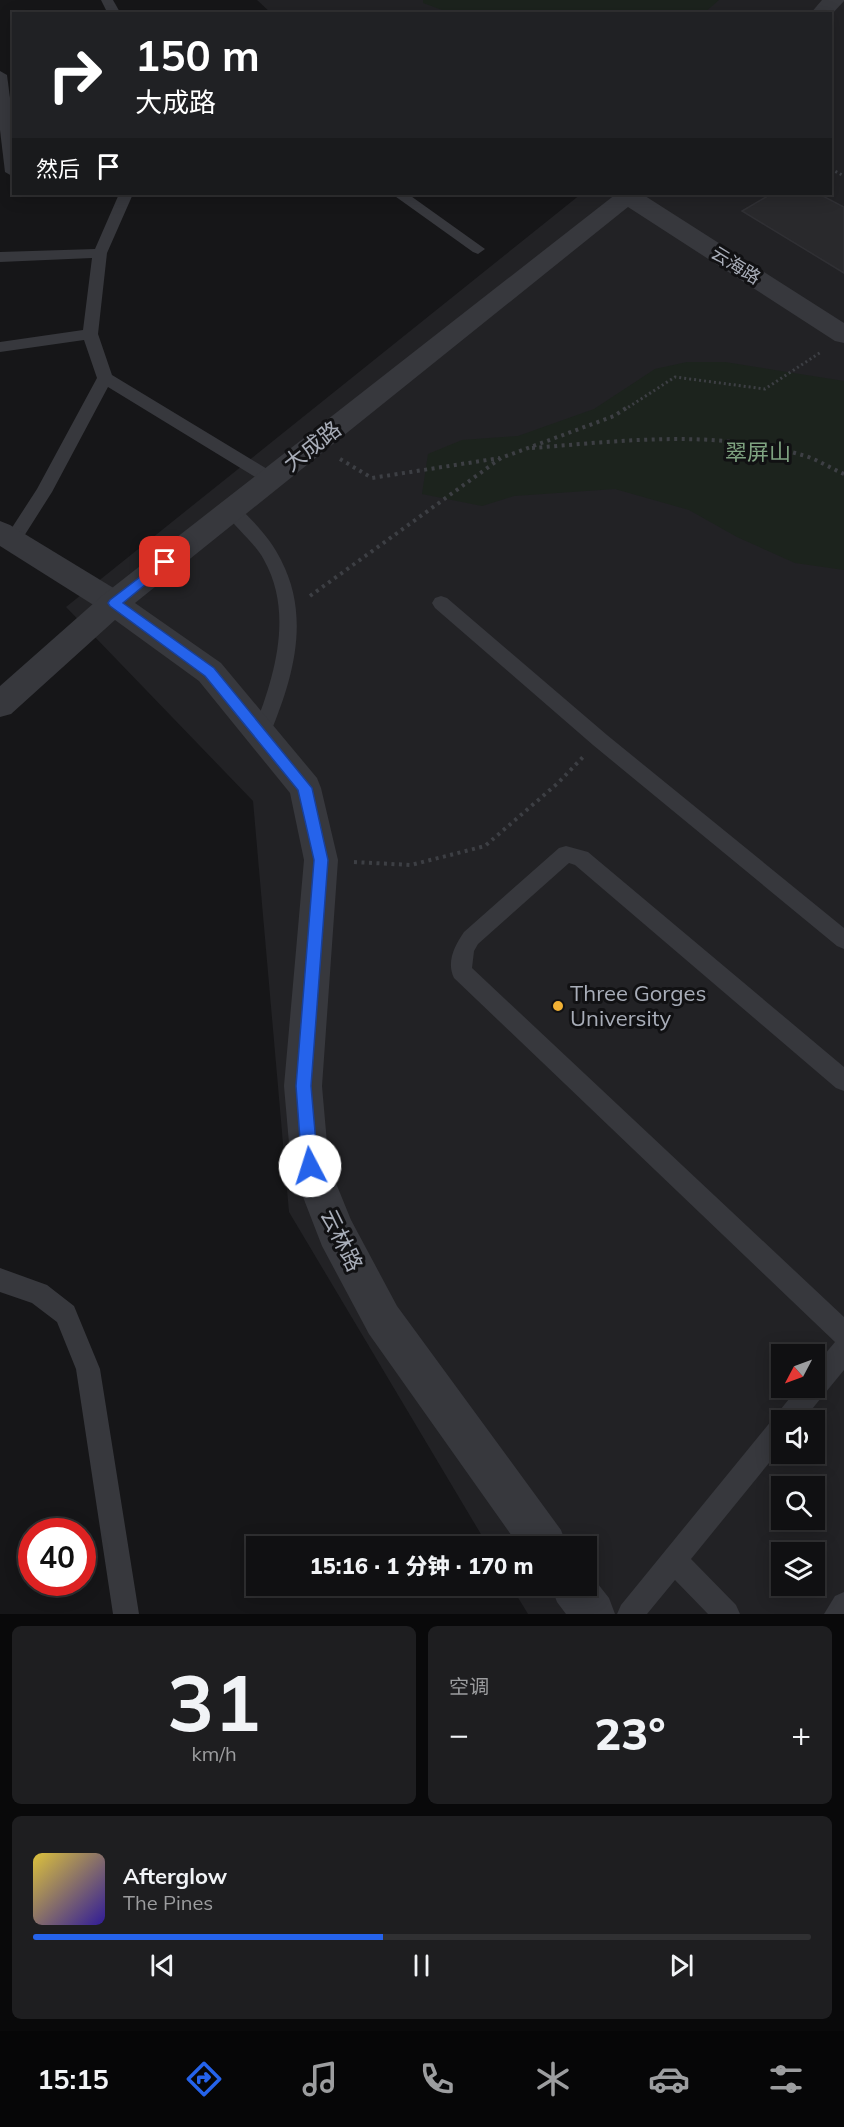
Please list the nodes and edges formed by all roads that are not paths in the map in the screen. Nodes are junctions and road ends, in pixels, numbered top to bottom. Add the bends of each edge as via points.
1 (834, 0) edge
2 (822, 12) edge
3 (0, 75) edge
4 (9, 171) edge
5 (126, 195) edge
6 (400, 195) edge
7 (629, 195) edge
8 (478, 249) dead end
9 (100, 253) junction
10 (0, 257) edge
11 (90, 333) junction
12 (844, 335) edge
13 (0, 347) edge
14 (105, 378) junction
15 (271, 479) junction
16 (232, 510) junction
17 (7, 536) edge
18 (114, 603) junction
19 (441, 603) dead end
20 (0, 705) edge
21 (261, 734) junction
22 (844, 940) edge
23 (844, 1081) edge
24 (0, 1280) edge
25 (844, 1334) edge
26 (844, 1351) edge
27 (825, 1374) edge
28 (805, 1398) edge
29 (795, 1410) edge
30 (771, 1441) edge
31 (538, 1536) edge
32 (674, 1560) junction
33 (580, 1596) edge
34 (844, 1605) edge
35 (126, 1614) edge
36 (593, 1614) edge
37 (630, 1614) edge
38 (727, 1614) edge
39 (837, 1614) edge

1 - 2 street
3 - 4 lane
5 - 9 lane
6 - 8 lane
7 - 12 street, 云海路
7 - 15 street, 大成路
9 - 10 lane
9 - 11 lane
11 - 13 lane
11 - 14 lane
14 - 15 lane
14 - 17 lane via 45,492
15 - 16 street, 大成路
16 - 18 street, 大成路
16 - 21 lane via 273,561 286,613 282,678
17 - 18 street, 云林路
18 - 20 street, 大成路
18 - 21 street, 云林路 via 210,672
19 - 22 lane via 600,740
21 - 31 street, 云林路 via 305,788 321,860 303,1086 310,1166 336,1232 383,1320
23 - 25 lane via 581,858 566,854 471,938 464,949 461,971
24 - 35 lane via 39,1293 66,1314 88,1369
26 - 27 lane
28 - 29 lane
30 - 32 lane
32 - 37 lane
32 - 38 lane
33 - 36 street
34 - 39 lane

